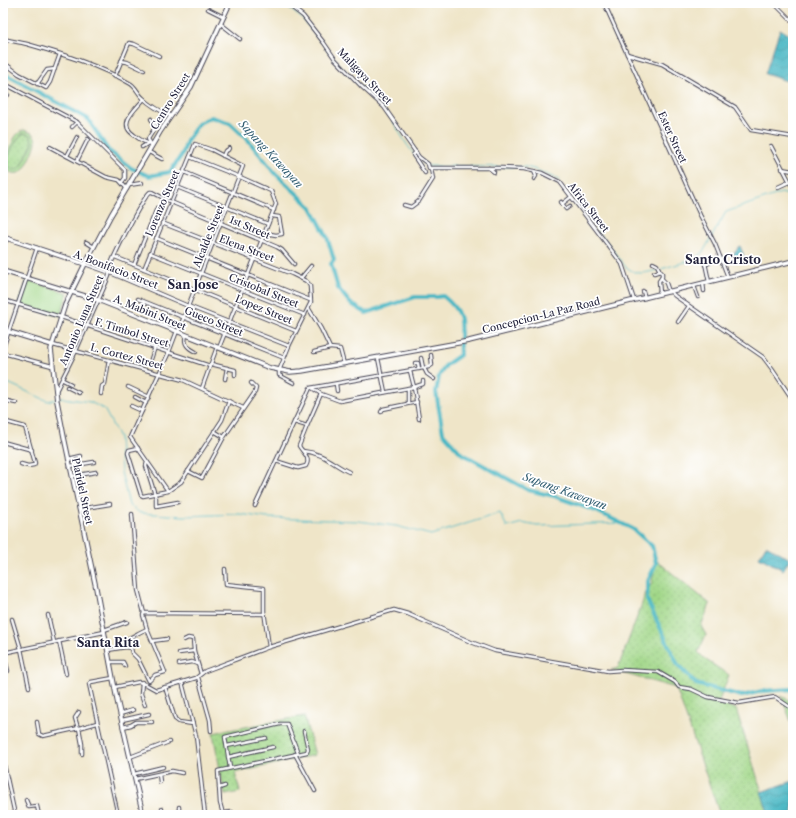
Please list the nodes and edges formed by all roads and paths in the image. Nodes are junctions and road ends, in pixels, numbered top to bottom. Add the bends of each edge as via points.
1 (230, 3) edge
2 (286, 3) edge
3 (604, 3) edge
4 (774, 3) edge
5 (208, 8) dead end
6 (224, 17) junction
7 (793, 22) edge
8 (220, 23) junction
9 (3, 39) edge
10 (240, 39) dead end
11 (60, 54) junction
12 (627, 54) junction
13 (159, 56) dead end
14 (121, 61) junction
15 (7, 65) dead end
16 (55, 69) junction
17 (144, 70) dead end
18 (115, 76) junction
19 (3, 83) edge
20 (37, 84) junction
21 (3, 93) edge
22 (8, 95) dead end
23 (144, 100) junction
24 (171, 116) junction
25 (151, 118) dead end
26 (77, 122) junction
27 (72, 127) dead end
28 (77, 137) dead end
29 (793, 137) edge
30 (88, 139) dead end
31 (150, 144) junction
32 (771, 146) dead end
33 (50, 147) dead end
34 (142, 147) dead end
35 (229, 148) dead end
36 (149, 152) junction
37 (415, 153) junction
38 (68, 156) junction
39 (223, 156) junction
40 (190, 157) junction
41 (162, 159) dead end
42 (77, 161) junction
43 (429, 167) junction
44 (489, 168) junction
45 (782, 169) junction
46 (534, 171) junction
47 (793, 171) edge
48 (184, 172) junction
49 (494, 172) dead end
50 (425, 173) dead end
51 (240, 176) junction
52 (534, 179) dead end
53 (788, 180) junction
54 (793, 180) edge
55 (122, 182) junction
56 (142, 183) dead end
57 (130, 185) junction
58 (177, 187) junction
59 (778, 187) dead end
60 (793, 188) edge
61 (127, 189) junction
62 (152, 192) joint
63 (234, 192) junction
64 (571, 196) junction
65 (171, 202) junction
66 (404, 205) dead end
67 (570, 206) dead end
68 (157, 208) dead end
69 (228, 208) junction
70 (274, 210) junction
71 (272, 216) junction
72 (162, 222) junction
73 (222, 223) junction
74 (268, 224) junction
75 (265, 233) junction
76 (5, 238) edge
77 (156, 238) junction
78 (262, 240) junction
79 (86, 242) dead end
80 (214, 243) junction
81 (3, 247) edge
82 (94, 247) junction
83 (37, 248) junction
84 (150, 254) junction
85 (115, 257) junction
86 (720, 257) junction
87 (704, 258) dead end
88 (208, 259) junction
89 (254, 259) junction
90 (793, 261) edge
91 (653, 263) dead end
92 (85, 264) junction
93 (294, 264) dead end
94 (134, 265) junction
95 (706, 265) junction
96 (311, 266) dead end
97 (144, 269) junction
98 (3, 270) edge
99 (659, 270) junction
100 (110, 273) junction
101 (654, 273) dead end
102 (201, 274) junction
103 (248, 275) junction
104 (27, 277) junction
105 (728, 277) junction
106 (300, 278) junction
107 (661, 278) junction
108 (709, 282) junction
109 (703, 283) junction
110 (694, 286) junction
111 (195, 290) junction
112 (242, 290) junction
113 (71, 291) junction
114 (643, 291) dead end
115 (704, 291) dead end
116 (670, 292) junction
117 (660, 294) junction
118 (698, 297) dead end
119 (645, 298) junction
120 (138, 299) dead end
121 (3, 300) edge
122 (98, 300) junction
123 (310, 300) junction
124 (634, 301) junction
125 (18, 305) junction
126 (188, 306) junction
127 (236, 306) junction
128 (689, 306) junction
129 (309, 308) junction
130 (305, 315) junction
131 (61, 317) junction
132 (183, 318) junction
133 (229, 322) junction
134 (678, 322) dead end
135 (87, 326) junction
136 (3, 330) edge
137 (296, 331) junction
138 (9, 332) junction
139 (177, 332) junction
140 (224, 334) junction
141 (186, 335) junction
142 (52, 344) junction
143 (289, 346) junction
144 (154, 347) junction
145 (3, 348) edge
146 (218, 348) junction
147 (330, 348) junction
148 (76, 351) junction
149 (169, 352) junction
150 (196, 352) dead end
151 (314, 352) dead end
152 (3, 353) edge
153 (431, 355) dead end
154 (284, 358) junction
155 (378, 358) junction
156 (421, 358) dead end
157 (151, 359) dead end
158 (109, 360) junction
159 (415, 363) dead end
160 (344, 364) junction
161 (211, 365) junction
162 (52, 366) junction
163 (227, 368) junction
164 (422, 368) junction
165 (279, 371) junction
166 (410, 371) junction
167 (290, 372) joint
168 (159, 373) junction
169 (236, 375) dead end
170 (382, 376) junction
171 (225, 379) dead end
172 (434, 379) dead end
173 (63, 380) junction
174 (423, 381) dead end
175 (251, 383) dead end
176 (294, 383) dead end
177 (71, 384) dead end
178 (336, 384) junction
179 (67, 387) dead end
180 (128, 387) dead end
181 (414, 387) junction
182 (202, 388) junction
183 (312, 388) junction
184 (408, 388) junction
185 (337, 391) dead end
186 (56, 392) junction
187 (385, 392) junction
188 (79, 393) dead end
189 (101, 394) dead end
190 (321, 394) junction
191 (135, 397) dead end
192 (149, 397) junction
193 (3, 400) edge
194 (229, 400) junction
195 (793, 400) edge
196 (146, 402) junction
197 (416, 402) junction
198 (408, 403) junction
199 (16, 404) dead end
200 (132, 406) dead end
201 (243, 408) junction
202 (142, 411) junction
203 (381, 412) dead end
204 (419, 419) dead end
205 (3, 421) edge
206 (294, 422) junction
207 (307, 426) junction
208 (214, 431) junction
209 (224, 437) junction
210 (3, 442) edge
211 (138, 448) junction
212 (32, 450) junction
213 (303, 451) junction
214 (81, 456) dead end
215 (68, 459) junction
216 (276, 461) junction
217 (94, 462) dead end
218 (148, 462) junction
219 (21, 464) dead end
220 (70, 466) junction
221 (188, 471) junction
222 (96, 472) dead end
223 (349, 472) dead end
224 (72, 476) junction
225 (168, 491) junction
226 (155, 493) junction
227 (178, 502) dead end
228 (110, 504) dead end
229 (255, 506) dead end
230 (79, 509) junction
231 (132, 514) dead end
232 (225, 569) dead end
233 (144, 613) junction
234 (265, 614) junction
235 (48, 615) dead end
236 (12, 619) dead end
237 (127, 622) dead end
238 (147, 629) junction
239 (103, 631) junction
240 (167, 639) dead end
241 (184, 640) dead end
242 (59, 641) junction
243 (152, 641) junction
244 (54, 642) junction
245 (126, 647) junction
246 (269, 647) junction
247 (21, 649) junction
248 (108, 650) junction
249 (194, 651) junction
250 (3, 652) edge
251 (179, 653) dead end
252 (110, 662) junction
253 (179, 664) dead end
254 (197, 664) junction
255 (125, 666) dead end
256 (8, 671) dead end
257 (66, 674) dead end
258 (201, 674) junction
259 (198, 677) junction
260 (113, 678) junction
261 (149, 681) junction
262 (142, 682) junction
263 (182, 682) junction
264 (147, 685) junction
265 (114, 686) junction
266 (165, 687) junction
267 (29, 688) dead end
268 (145, 705) dead end
269 (793, 707) edge
270 (133, 710) dead end
271 (78, 712) dead end
272 (120, 714) junction
273 (149, 714) dead end
274 (122, 720) junction
275 (37, 722) dead end
276 (152, 722) dead end
277 (97, 723) junction
278 (193, 724) junction
279 (123, 727) junction
280 (78, 728) junction
281 (211, 730) dead end
282 (304, 731) dead end
283 (266, 738) dead end
284 (169, 742) dead end
285 (227, 746) junction
286 (273, 747) dead end
287 (82, 754) dead end
288 (296, 754) junction
289 (130, 757) junction
290 (228, 757) junction
291 (3, 760) edge
292 (163, 767) dead end
293 (230, 768) junction
294 (182, 773) dead end
295 (134, 774) junction
296 (158, 774) junction
297 (135, 779) junction
298 (160, 782) dead end
299 (225, 786) dead end
300 (219, 788) junction
301 (314, 790) dead end
302 (26, 800) dead end
303 (179, 807) dead end
304 (162, 809) dead end
305 (223, 814) edge
306 (15, 815) edge
307 (39, 815) edge
308 (118, 815) edge
309 (143, 815) edge
310 (161, 815) edge
311 (179, 815) edge
312 (200, 815) edge
313 (205, 815) edge
314 (233, 815) edge

1 - 6 street, Centro Street
2 - 37 street, Maligaya Street via 303,16 335,59 384,106
3 - 12 street, Ester Street
4 - 7 street
5 - 6 street
6 - 8 street, Centro Street
8 - 10 street
8 - 24 street, Centro Street via 194,81
9 - 11 street
11 - 16 street
11 - 18 street
12 - 29 street via 662,64 735,107 751,130
12 - 86 street, Ester Street
13 - 14 street via 129,43
14 - 17 street
14 - 18 street
15 - 20 street
16 - 20 street via 47,70
16 - 20 street via 47,88
18 - 23 street via 133,85
19 - 26 street
21 - 22 street
23 - 24 street
23 - 31 street via 132,112 126,128
24 - 31 street, Centro Street
25 - 31 street via 156,126 148,139
26 - 27 street
26 - 55 street via 125,170
28 - 38 street
30 - 42 street
31 - 34 street
31 - 36 street, Centro Street
32 - 45 street
33 - 38 street
35 - 39 street
36 - 41 street
36 - 57 street, Centro Street
37 - 43 street, Maligaya Street
37 - 50 street via 414,157
38 - 42 street
39 - 40 street, Lorenzo Street via 195,144
39 - 51 street, Alcalde Street via 243,166
40 - 48 street, Lorenzo Street
40 - 51 street
42 - 55 street
43 - 44 street, Africa Street
43 - 66 street via 433,179 419,201 412,207
44 - 46 street, Africa Street
44 - 49 street
45 - 47 street
45 - 53 street
46 - 52 street
46 - 64 street, Africa Street via 560,182
48 - 58 street, Lorenzo Street
48 - 63 street
51 - 63 street, Alcalde Street
51 - 70 street via 272,192 276,204
53 - 54 street
53 - 59 street
53 - 60 street
55 - 61 street
56 - 57 street
57 - 61 street, Plaridel Street
58 - 65 street, Lorenzo Street
58 - 69 street
61 - 82 street, Plaridel Street
62 - 65 street, 1st Street
62 - 85 street, Antonio Luna Street via 147,194
63 - 69 street, Alcalde Street
63 - 70 street
64 - 67 street via 561,203 566,209
64 - 124 street, Africa Street via 622,264
65 - 72 street, Lorenzo Street
65 - 73 street, 1st Street
68 - 94 street
69 - 73 street, Alcalde Street
69 - 74 street
70 - 71 street
71 - 74 street
71 - 75 street via 279,217 282,234
72 - 77 street, Lorenzo Street
72 - 80 street, Elena Street
73 - 78 street, 1st Street
73 - 80 street, Alcalde Street
74 - 75 street
75 - 78 street
76 - 81 street
76 - 83 street, A. Bonifacio Street
77 - 84 street, Lorenzo Street
77 - 88 street, Cristobal Street
78 - 89 street
78 - 93 street, 1st Street via 282,250
79 - 82 street
80 - 88 street, Alcalde Street
80 - 89 street, Elena Street
82 - 92 street, Plaridel Street
83 - 92 street, A. Bonifacio Street
83 - 104 street
84 - 97 street, Lorenzo Street
84 - 102 street, Cristobal Street
85 - 94 street, Lopez Street
85 - 100 street, Antonio Luna Street
86 - 95 street
86 - 105 street, Ester Street
87 - 95 street
88 - 102 street, Alcalde Street
88 - 103 street, Cristobal Street
89 - 103 street
89 - 106 street, Elena Street
90 - 105 street, Concepcion-La Paz Road
91 - 99 street
92 - 100 street, A. Bonifacio Street
92 - 113 street, Plaridel Street
94 - 97 street, Lopez Street
95 - 108 street
96 - 106 street
97 - 111 street, Lopez Street
98 - 104 street, A. Mabini Street
99 - 101 street
99 - 107 street via 662,273
100 - 122 street, Antonio Luna Street
100 - 126 street, A. Bonifacio Street
102 - 111 street, Alcalde Street
102 - 112 street, Cristobal Street
103 - 112 street
103 - 123 street, Cristobal Street
104 - 113 street, A. Mabini Street
104 - 125 street
105 - 108 street, Concepcion-La Paz Road
106 - 123 street, Elena Street via 310,286
107 - 116 street
107 - 117 street
108 - 109 street, Concepcion-La Paz Road
109 - 110 street, Concepcion-La Paz Road
109 - 115 street
110 - 116 street, Concepcion-La Paz Road
110 - 118 street
111 - 126 street, Alcalde Street
111 - 127 street, Lopez Street
112 - 127 street
112 - 130 street, Cristobal Street
113 - 122 street, A. Mabini Street
113 - 131 street, Plaridel Street
114 - 119 street
116 - 117 street, Concepcion-La Paz Road
116 - 128 street
117 - 119 street, Concepcion-La Paz Road
119 - 124 street, Concepcion-La Paz Road
120 - 132 street, Gueco Street
121 - 125 street, F. Timbol Street
122 - 135 street, Antonio Luna Street
122 - 139 street, A. Mabini Street
123 - 129 street
124 - 155 street, Concepcion-La Paz Road via 465,342
125 - 131 street, F. Timbol Street
125 - 138 street
126 - 132 street, Alcalde Street
126 - 133 street, A. Bonifacio Street
127 - 133 street
127 - 137 street, Lopez Street
128 - 134 street
128 - 195 street via 763,357
129 - 130 street
129 - 147 street
130 - 137 street
131 - 135 street, F. Timbol Street
131 - 142 street, Plaridel Street
132 - 139 street, Alcalde Street
132 - 140 street, Gueco Street
133 - 140 street
133 - 143 street, A. Bonifacio Street
135 - 144 street, F. Timbol Street
135 - 148 street, Antonio Luna Street
136 - 138 street, L. Cortez Street
137 - 143 street
138 - 142 street, L. Cortez Street
138 - 145 street
139 - 141 street, A. Mabini Street
139 - 149 street, Alcalde Street
140 - 146 street
140 - 154 street, Gueco Street
141 - 146 street, A. Mabini Street
141 - 150 street via 186,344
142 - 148 street, L. Cortez Street
142 - 162 street, Plaridel Street
143 - 154 street
144 - 149 street, F. Timbol Street
144 - 157 street
146 - 161 street
146 - 165 street, A. Mabini Street
147 - 151 street
147 - 160 street via 340,349
148 - 158 street, L. Cortez Street
148 - 173 street, Antonio Luna Street
149 - 161 street, F. Timbol Street
149 - 168 street, Alcalde Street
152 - 162 street
153 - 164 street via 432,366
154 - 165 street
155 - 160 street, Concepcion-La Paz Road
155 - 170 street
156 - 164 street
158 - 168 street, L. Cortez Street
158 - 189 street
159 - 164 street
160 - 167 street, Concepcion-La Paz Road
161 - 163 street, F. Timbol Street
161 - 182 street
162 - 186 street, Plaridel Street
163 - 169 street via 236,371
163 - 171 street
164 - 166 street
164 - 172 street
165 - 167 street, A. Mabini Street
165 - 176 street via 279,375
166 - 170 street
166 - 181 street
168 - 182 street, L. Cortez Street
168 - 192 street, Alcalde Street
170 - 178 street
170 - 187 street
173 - 177 street
173 - 186 street, Antonio Luna Street
174 - 181 street via 423,384
175 - 201 street via 256,389
178 - 183 street
178 - 185 street
179 - 188 street
180 - 192 street
181 - 184 street
181 - 197 street
182 - 194 street, L. Cortez Street
183 - 190 street
183 - 206 street via 309,389
184 - 187 street
184 - 198 street
186 - 215 street, Plaridel Street
187 - 190 street via 340,401
190 - 207 street
191 - 196 street
192 - 196 street, Alcalde Street
193 - 199 street
194 - 201 street, L. Cortez Street
194 - 208 street via 222,420
196 - 202 street, Alcalde Street
197 - 198 street
197 - 204 street
198 - 203 street via 383,409
200 - 202 street
201 - 209 street
202 - 211 street, Alcalde Street via 130,437
205 - 212 street via 25,427
206 - 207 street
206 - 216 street
207 - 213 street via 299,446
208 - 209 street
208 - 221 street
209 - 221 street via 202,478
210 - 212 street
211 - 218 street
211 - 226 street via 129,450 128,453 141,495
212 - 219 street via 35,464
213 - 216 street via 307,455 306,466 298,468
213 - 223 street via 317,453
214 - 215 street
215 - 220 street, Plaridel Street
216 - 229 street
217 - 220 street
218 - 225 street
218 - 226 street via 146,466
220 - 224 street, Plaridel Street
221 - 225 street via 180,483
222 - 224 street
224 - 230 street, Plaridel Street
225 - 226 street
226 - 227 street via 156,506
228 - 230 street
230 - 239 street, Plaridel Street
231 - 233 street via 138,590
232 - 234 street via 227,584 264,588
233 - 234 street
233 - 238 street
234 - 246 street
235 - 244 street
236 - 247 street
237 - 239 street
238 - 243 street
238 - 245 street via 125,640
239 - 242 street
239 - 248 street, Plaridel Street
240 - 243 street
241 - 249 street via 193,640
242 - 244 street
242 - 257 street
243 - 261 street via 165,672
244 - 247 street
245 - 248 street
245 - 261 street via 131,648
246 - 258 street
246 - 269 street via 394,610 495,651 608,671 658,672 679,687 691,689 708,697 739,703 775,697
247 - 250 street
247 - 267 street
248 - 252 street, Plaridel Street
249 - 251 street
249 - 254 street
250 - 256 street
252 - 255 street via 124,662
252 - 260 street, Plaridel Street
253 - 254 street
254 - 258 street
258 - 259 street
259 - 263 street
259 - 281 street
260 - 265 street, Plaridel Street
260 - 277 street via 90,683
261 - 264 street
262 - 264 street
262 - 265 street
262 - 268 street
263 - 266 street
263 - 278 street
264 - 266 street via 154,690
265 - 272 street, Plaridel Street
266 - 278 street via 175,719
270 - 272 street
271 - 280 street via 75,718
272 - 274 street, Plaridel Street
273 - 274 street
274 - 279 street, Plaridel Street
275 - 280 street via 43,736
276 - 279 street via 136,722
277 - 280 street
277 - 308 street
278 - 313 street
279 - 289 street, Plaridel Street
280 - 287 street
282 - 288 street via 308,751
283 - 285 street
284 - 289 street
285 - 288 street via 227,736 287,724
285 - 290 street
286 - 290 street
288 - 293 street
288 - 301 street
289 - 295 street, Plaridel Street
290 - 293 street
291 - 306 street
292 - 295 street
293 - 300 street via 218,771
294 - 296 street via 173,771
295 - 297 street, Plaridel Street
296 - 297 street
296 - 298 street
297 - 309 street, Plaridel Street
299 - 300 street
300 - 305 street
302 - 307 street via 29,807 37,806
303 - 311 street
304 - 310 street
305 - 313 street
305 - 314 street via 232,812
312 - 313 street

